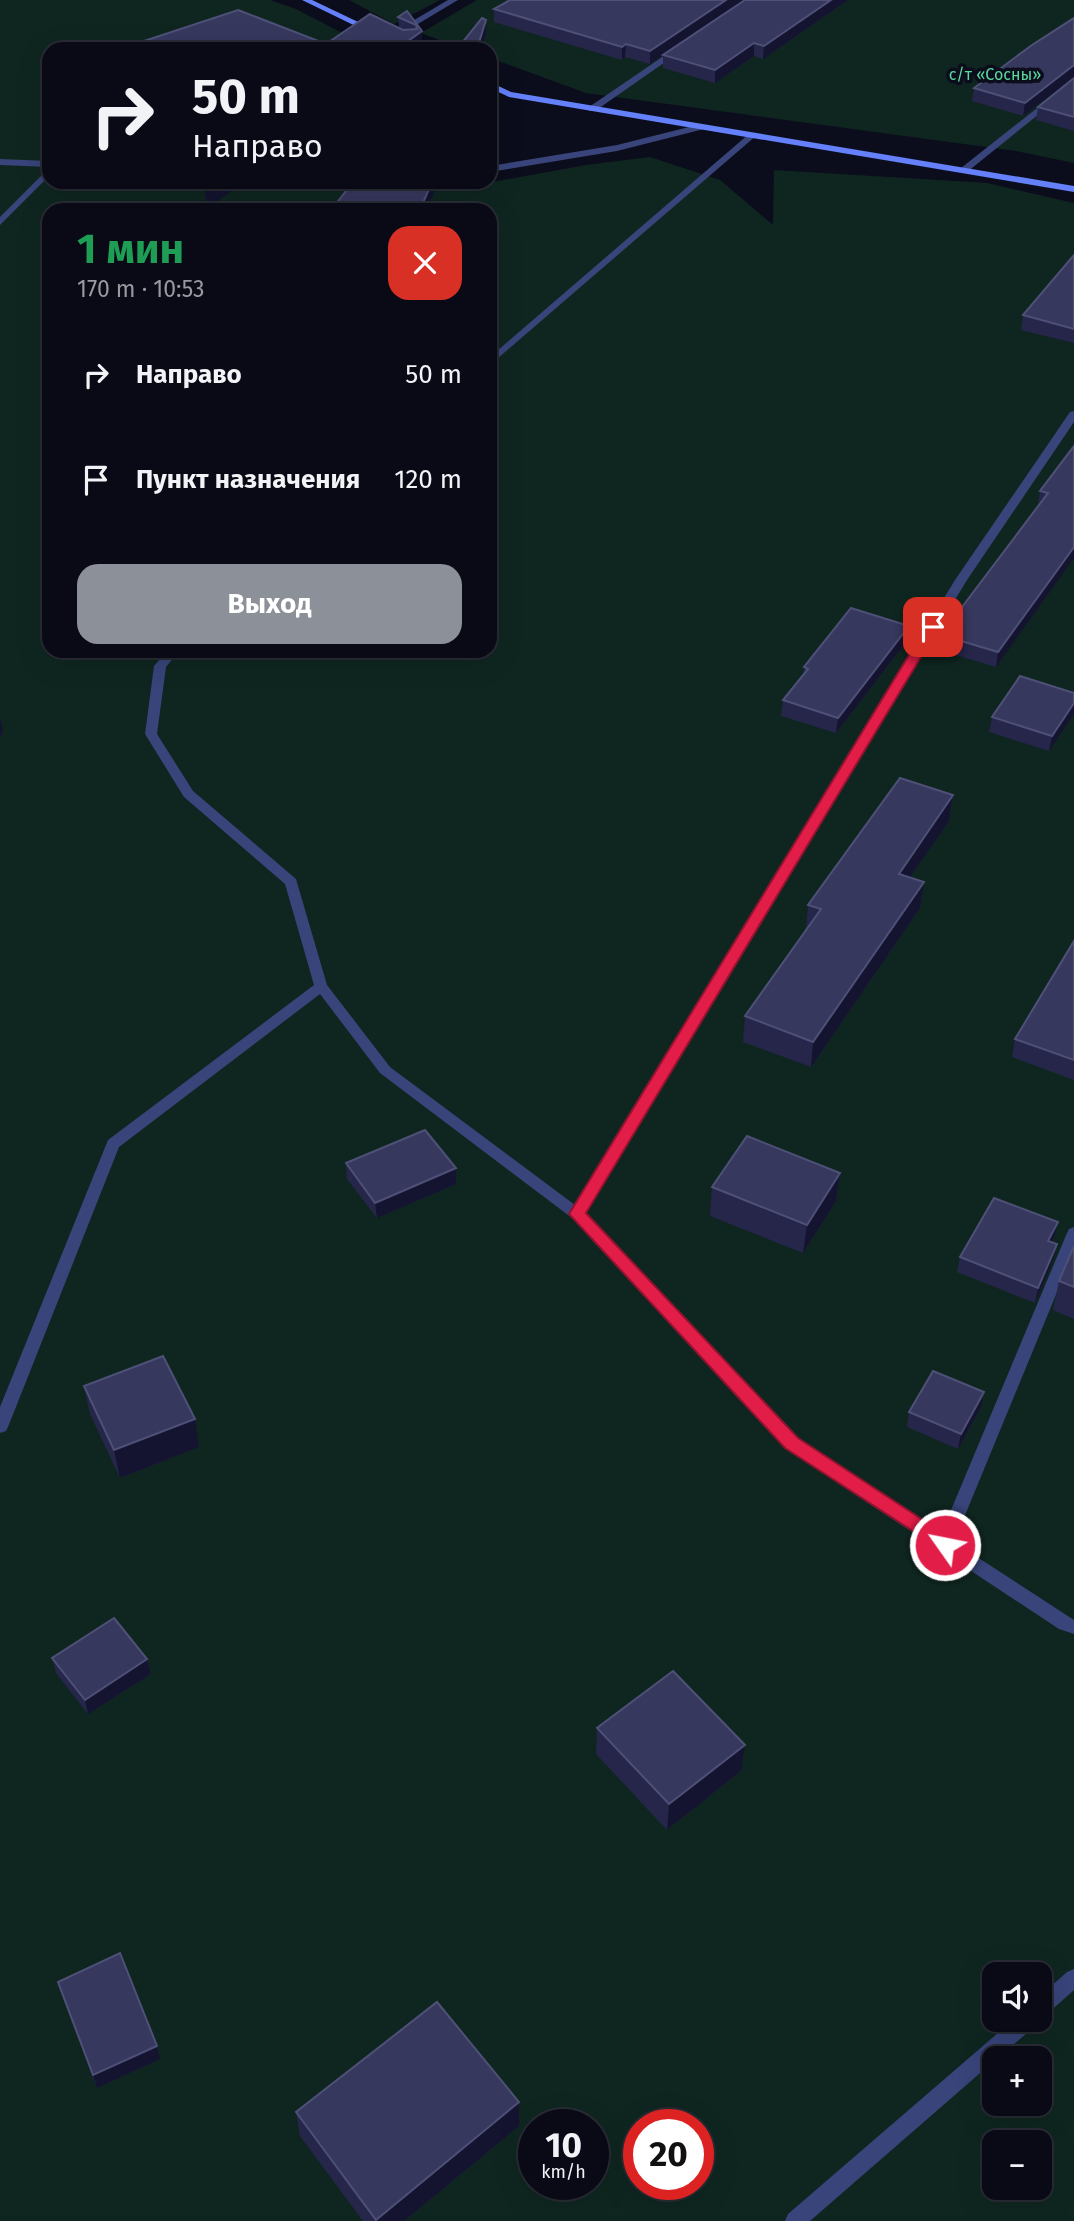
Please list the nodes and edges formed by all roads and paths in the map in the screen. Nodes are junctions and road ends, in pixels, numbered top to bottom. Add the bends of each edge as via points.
1 (306, 0) edge
2 (454, 0) edge
3 (388, 38) junction
4 (398, 42) edge
5 (686, 45) edge
6 (1074, 82) edge
7 (497, 88) edge
8 (592, 109) junction
9 (701, 127) junction
10 (753, 135) junction
11 (0, 162) edge
12 (42, 164) edge
13 (497, 168) edge
14 (964, 170) junction
15 (42, 178) edge
16 (1074, 189) edge
17 (0, 222) edge
18 (497, 356) edge
19 (1074, 414) edge
20 (167, 658) edge
21 (321, 986) junction
22 (577, 1214) junction
23 (1074, 1233) edge
24 (0, 1427) edge
25 (945, 1545) junction
26 (1074, 1627) edge
27 (1074, 1979) edge
28 (1052, 1998) edge
29 (1013, 2032) edge
30 (795, 2221) edge

1 - 3 main road
2 - 3 lane
3 - 4 main road
5 - 8 lane
6 - 14 lane
7 - 8 main road
8 - 9 main road
9 - 10 main road
9 - 13 lane via 617,148
10 - 14 main road
10 - 18 lane
11 - 12 lane
14 - 16 main road
15 - 17 lane
19 - 22 lane via 961,580
20 - 21 lane via 160,666 151,734 188,794 291,882
21 - 22 lane via 385,1070
21 - 24 lane via 113,1144
22 - 25 lane via 791,1443
23 - 25 lane
25 - 26 lane
27 - 28 lane
29 - 30 lane

